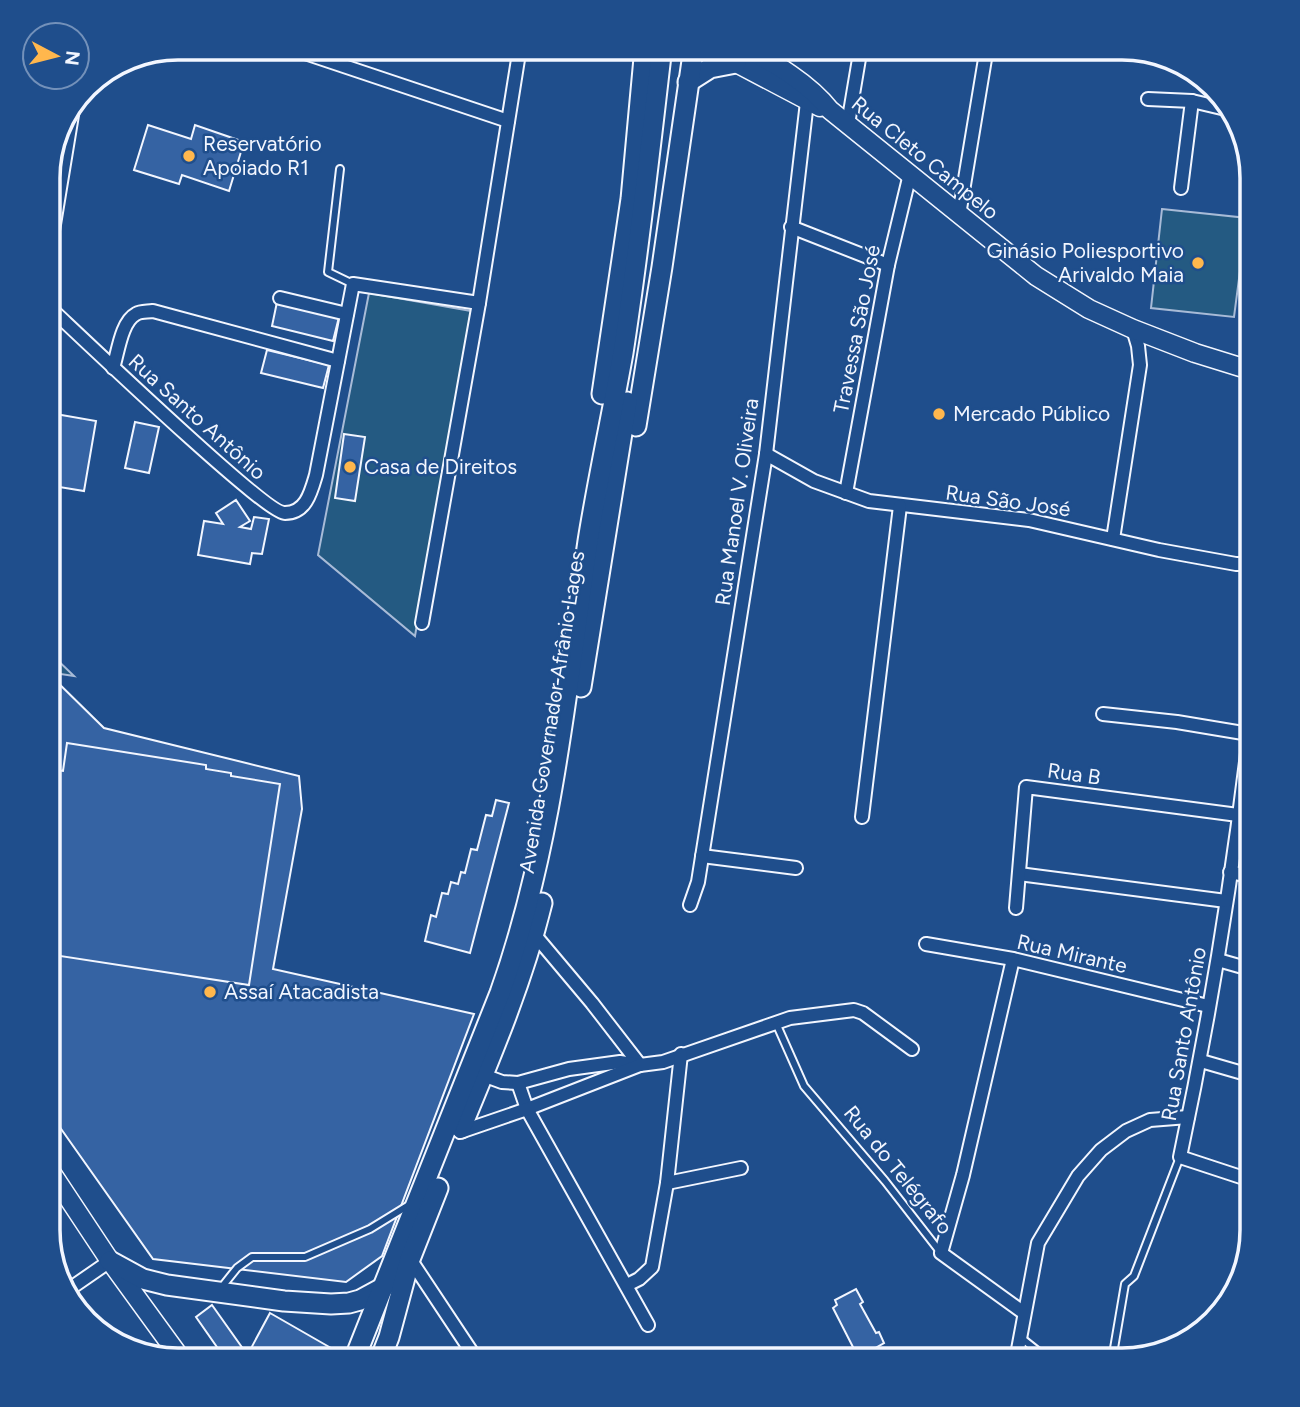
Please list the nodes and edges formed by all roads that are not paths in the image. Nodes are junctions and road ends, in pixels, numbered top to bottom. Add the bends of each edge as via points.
1 (326, 60) edge
2 (518, 60) edge
3 (643, 60) edge
4 (660, 60) edge
5 (672, 60) edge
6 (692, 60) edge
7 (730, 60) edge
8 (756, 60) edge
9 (760, 60) edge
10 (859, 60) edge
11 (985, 60) edge
12 (688, 82) junction
13 (1148, 99) dead end
14 (1192, 101) junction
15 (807, 102) junction
16 (1217, 107) edge
17 (830, 110) junction
18 (508, 121) junction
19 (848, 124) junction
20 (340, 169) dead end
21 (910, 174) junction
22 (1181, 188) dead end
23 (959, 215) junction
24 (791, 227) junction
25 (888, 265) junction
26 (353, 284) junction
27 (280, 298) dead end
28 (479, 303) junction
29 (347, 314) junction
30 (60, 317) edge
31 (1133, 329) junction
32 (338, 361) junction
33 (1240, 366) edge
34 (113, 368) junction
35 (765, 454) junction
36 (846, 493) junction
37 (900, 506) junction
38 (1113, 539) junction
39 (596, 541) junction
40 (1240, 564) edge
41 (422, 623) dead end
42 (1103, 714) dead end
43 (1240, 732) edge
44 (1240, 801) edge
45 (1238, 816) junction
46 (862, 817) dead end
47 (702, 856) junction
48 (796, 869) dead end
49 (1230, 872) junction
50 (1020, 874) junction
51 (1240, 874) edge
52 (1226, 901) junction
53 (690, 905) dead end
54 (1016, 908) dead end
55 (534, 934) junction
56 (926, 944) dead end
57 (1013, 959) junction
58 (1217, 960) junction
59 (1240, 966) edge
60 (1208, 1006) junction
61 (776, 1023) junction
62 (912, 1049) dead end
63 (681, 1055) junction
64 (1200, 1060) junction
65 (640, 1065) junction
66 (1240, 1072) edge
67 (483, 1075) junction
68 (517, 1083) junction
69 (527, 1109) junction
70 (1188, 1117) junction
71 (460, 1132) junction
72 (1180, 1157) junction
73 (741, 1168) dead end
74 (1240, 1177) edge
75 (667, 1183) junction
76 (60, 1186) edge
77 (419, 1199) junction
78 (941, 1253) junction
79 (410, 1259) junction
80 (110, 1262) junction
81 (627, 1285) junction
82 (74, 1286) edge
83 (384, 1287) junction
84 (217, 1293) junction
85 (1024, 1313) junction
86 (648, 1325) dead end
87 (374, 1330) junction
88 (1020, 1337) junction
89 (174, 1347) edge
90 (363, 1348) edge
91 (371, 1348) edge
92 (385, 1348) edge
93 (469, 1348) edge
94 (1018, 1348) edge
95 (1034, 1348) edge
96 (1114, 1348) edge

1 - 18 street
2 - 18 street
3 - 39 main road via 631,199 601,406
4 - 39 main road, Avenida Governador Afrânio Lages
5 - 39 main road, Avenida Governador Afrânio Lages via 643,305
6 - 12 main road
7 - 12 main road
8 - 15 main road, Rua Cleto Campelo
9 - 17 main road, Rua Cleto Campelo via 804,85
10 - 19 street
11 - 23 street
12 - 39 main road via 634,434 622,490
13 - 14 street
14 - 16 street
14 - 22 street
15 - 17 main road, Rua Cleto Campelo
15 - 24 street, Rua Manoel V. Oliveira
17 - 19 main road, Rua Cleto Campelo
18 - 28 street
19 - 21 main road, Rua Cleto Campelo
20 - 26 lane via 328,272
21 - 23 main road, Rua Cleto Campelo
21 - 25 street, Travessa São José
23 - 31 main road, Rua Cleto Campelo via 1036,276 1089,309
24 - 25 street
24 - 35 street, Rua Manoel V. Oliveira
25 - 36 street, Travessa São José
26 - 28 street
26 - 29 street
27 - 29 street
28 - 41 street
29 - 32 street
30 - 34 street, Rua Santo Antônio
31 - 33 main road, Rua Cleto Campelo
31 - 38 street via 1140,366
32 - 34 street via 153,311 132,316
32 - 34 street, Rua Santo Antônio via 309,499 286,514 278,513 229,472
35 - 36 street, Rua São José
35 - 47 street, Rua Manoel V. Oliveira
36 - 37 street, Rua São José
37 - 38 street, Rua São José via 1029,520
37 - 46 street
38 - 40 street, Rua São José
39 - 55 main road, Avenida Governador Afrânio Lages via 563,803
39 - 77 main road, Avenida Governador Afrânio Lages via 535,880 500,993
42 - 43 street
44 - 45 street, Rua Santo Antônio
45 - 49 street, Rua Santo Antônio
45 - 50 street, Rua B via 1026,787
47 - 48 street
47 - 53 street, Rua Manoel V. Oliveira
49 - 51 street
49 - 52 street, Rua Santo Antônio
50 - 52 street
50 - 54 street, Rua B
52 - 58 street, Rua Santo Antônio
55 - 65 street
55 - 67 main road, Avenida Governador Afrânio Lages
56 - 57 street, Rua Mirante
57 - 60 street, Rua Mirante
57 - 78 street via 964,1175
58 - 59 street
58 - 60 street, Rua Santo Antônio
60 - 64 street, Rua Santo Antônio
61 - 62 street via 854,1010
61 - 63 street
61 - 78 lane, Rua do Telégrafo via 804,1086
63 - 65 street
63 - 75 street
64 - 66 street
64 - 70 street, Rua Santo Antônio
65 - 68 street via 620,1062 569,1069
65 - 69 street
67 - 68 street
67 - 71 main road, Avenida Governador Afrânio Lages
68 - 69 street
69 - 71 street
69 - 81 street
70 - 72 street, Rua Santo Antônio
70 - 85 street via 1150,1120 1126,1131 1101,1150 1078,1177 1038,1243
71 - 79 main road, Avenida Governador Afrânio Lages
72 - 74 street
72 - 96 lane, Rua Santo Antônio via 1134,1276 1125,1284
73 - 75 street
75 - 81 street via 652,1267
76 - 80 main road
77 - 83 main road, Avenida Governador Afrânio Lages
77 - 84 lane via 370,1229 305,1257 252,1257
78 - 85 street, Rua do Telégrafo
79 - 87 main road
79 - 92 main road, Avenida Governador Afrânio Lages
79 - 93 street
80 - 82 street
80 - 84 main road via 144,1279
80 - 89 main road
81 - 86 street
83 - 84 main road via 360,1300 331,1304
83 - 87 main road, Avenida Governador Afrânio Lages
85 - 88 street
87 - 90 main road
87 - 91 main road
88 - 94 street
88 - 95 lane

